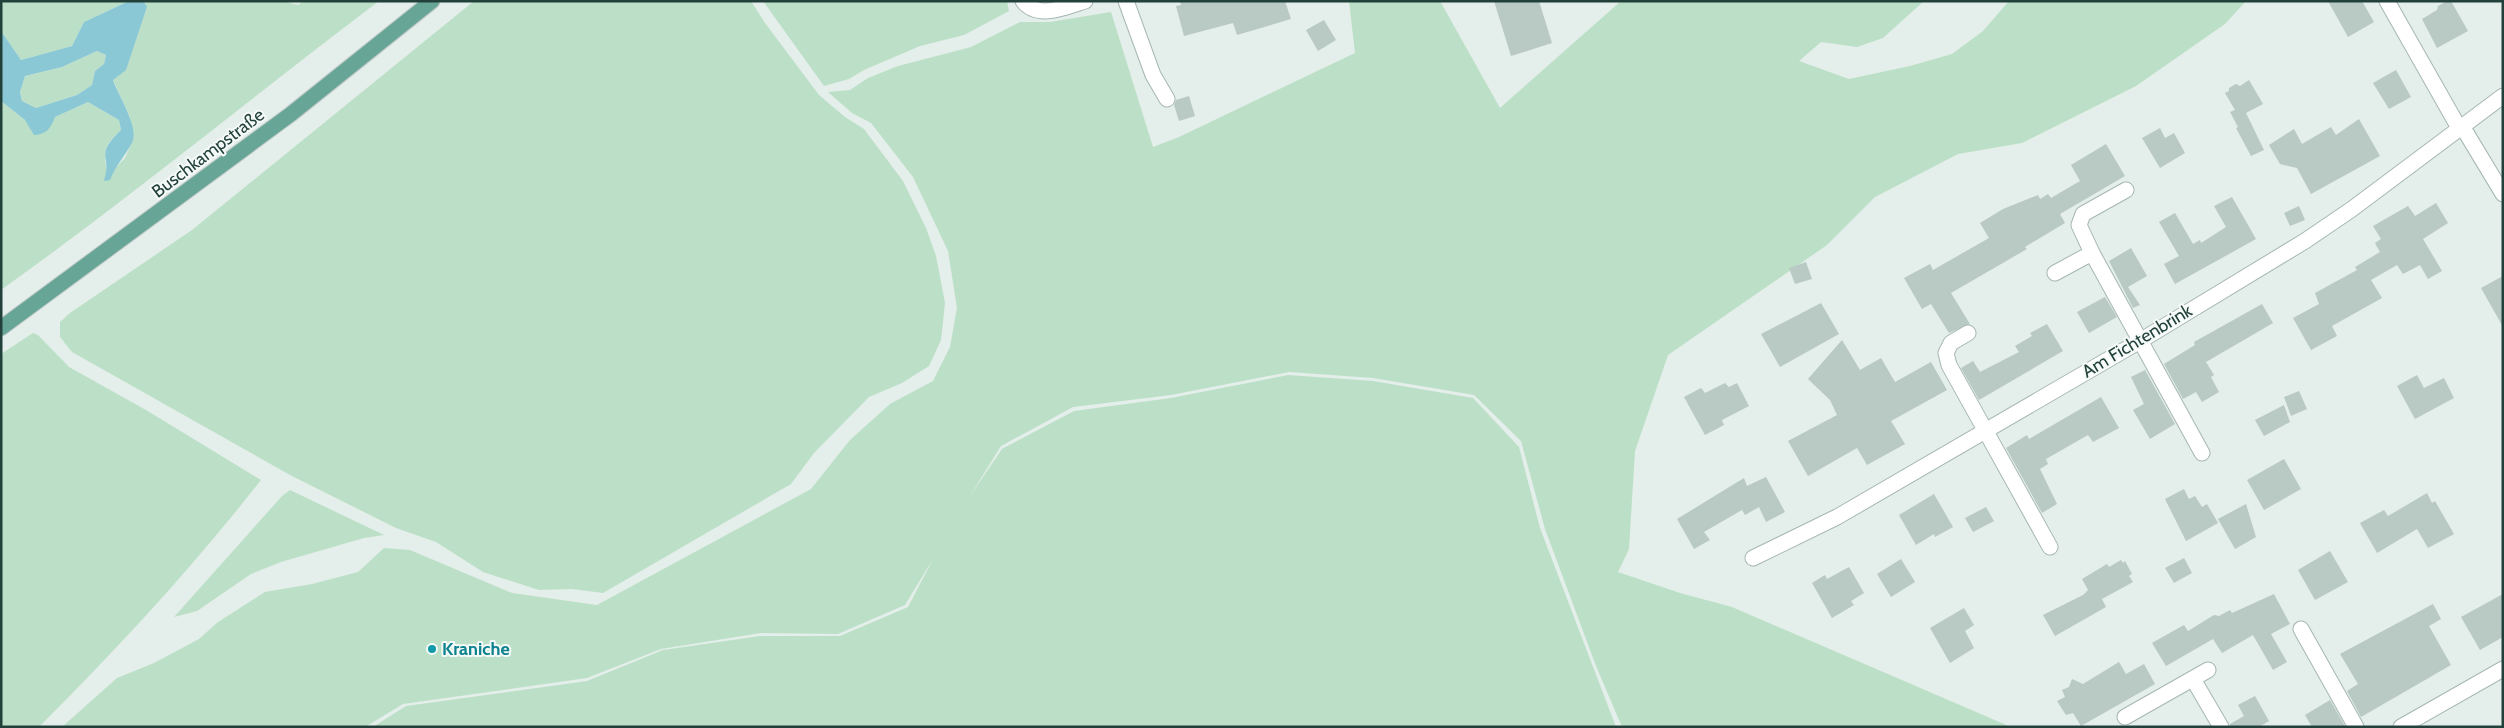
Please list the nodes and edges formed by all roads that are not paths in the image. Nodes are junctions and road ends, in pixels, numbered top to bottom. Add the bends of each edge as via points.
1 (432, 1) edge
2 (1023, 1) edge
3 (1085, 1) edge
4 (1126, 1) edge
5 (2387, 1) edge
6 (2503, 96) edge
7 (1167, 99) dead end
8 (2461, 127) junction
9 (2126, 190) dead end
10 (2503, 194) edge
11 (2092, 253) junction
12 (2055, 273) dead end
13 (1, 328) edge
14 (1968, 333) dead end
15 (2140, 341) junction
16 (1984, 430) junction
17 (2202, 453) dead end
18 (2050, 546) dead end
19 (1753, 558) dead end
20 (2301, 630) dead end
21 (2503, 669) edge
22 (2208, 670) dead end
23 (2192, 679) junction
24 (2125, 717) dead end
25 (2405, 726) edge
26 (2221, 727) edge
27 (2356, 727) edge

1 - 13 main road, Buschkampstraße via 283,120
2 - 3 street via 1032,9 1044,11
4 - 7 street via 1153,75
5 - 8 street
6 - 8 street, Am Fichtenbrink
8 - 10 street
8 - 15 street, Am Fichtenbrink via 2305,241
9 - 11 street via 2082,214 2079,225
11 - 12 street
11 - 15 street
14 - 16 street via 1951,343 1946,353 1949,365
15 - 16 street, Am Fichtenbrink
15 - 17 street
16 - 18 street
16 - 19 street, Am Fichtenbrink via 1826,522
20 - 27 street
21 - 25 street
22 - 23 street
23 - 24 street
23 - 26 street

